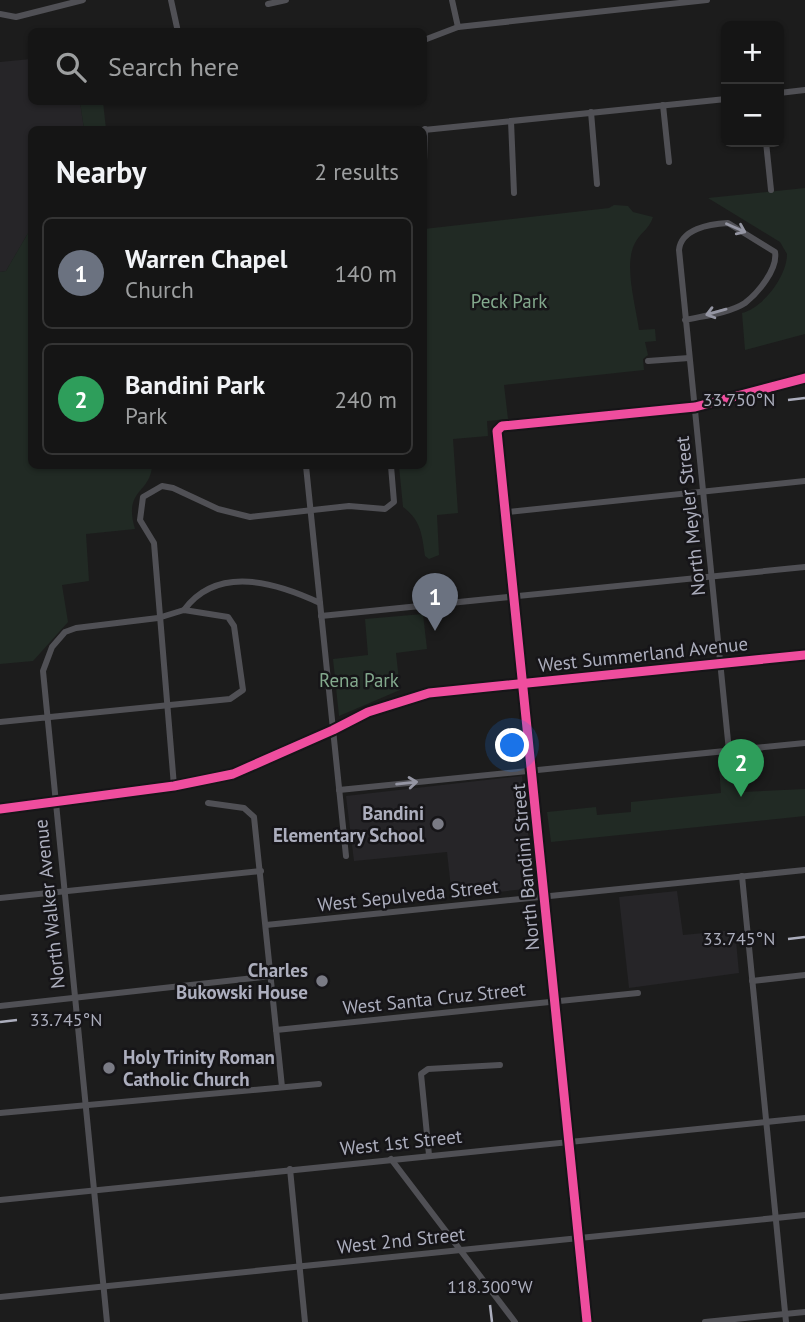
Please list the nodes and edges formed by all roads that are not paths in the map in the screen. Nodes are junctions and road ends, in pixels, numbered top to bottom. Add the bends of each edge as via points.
1 (83, 0) edge
2 (171, 0) edge
3 (286, 0) edge
4 (452, 0) edge
5 (707, 0) edge
6 (650, 3) edge
7 (268, 4) dead end
8 (0, 14) edge
9 (458, 27) junction
10 (177, 28) edge
11 (427, 39) edge
12 (805, 90) edge
13 (784, 92) edge
14 (721, 99) edge
15 (663, 105) junction
16 (591, 112) junction
17 (512, 121) junction
18 (427, 130) edge
19 (767, 147) edge
20 (669, 162) dead end
21 (597, 184) dead end
22 (771, 190) dead end
23 (514, 193) dead end
24 (685, 320) junction
25 (689, 358) junction
26 (648, 361) dead end
27 (805, 378) edge
28 (695, 407) junction
29 (306, 469) edge
30 (391, 469) edge
31 (805, 481) edge
32 (704, 492) junction
33 (311, 509) junction
34 (507, 512) junction
35 (805, 567) edge
36 (712, 577) junction
37 (515, 596) junction
38 (320, 603) junction
39 (184, 610) junction
40 (321, 616) junction
41 (158, 618) junction
42 (805, 655) edge
43 (721, 664) junction
44 (524, 684) junction
45 (166, 705) junction
46 (47, 717) junction
47 (0, 722) edge
48 (333, 730) junction
49 (805, 743) edge
50 (729, 751) junction
51 (533, 770) junction
52 (174, 786) junction
53 (339, 790) junction
54 (55, 803) junction
55 (208, 803) dead end
56 (0, 809) edge
57 (346, 856) dead end
58 (805, 870) edge
59 (261, 871) junction
60 (742, 876) junction
61 (63, 892) junction
62 (546, 897) junction
63 (0, 898) edge
64 (266, 925) junction
65 (805, 975) edge
66 (271, 976) junction
67 (752, 981) junction
68 (638, 993) dead end
69 (74, 998) junction
70 (555, 1001) junction
71 (0, 1006) edge
72 (276, 1030) junction
73 (499, 1065) dead end
74 (319, 1084) dead end
75 (282, 1087) junction
76 (86, 1105) junction
77 (0, 1113) edge
78 (805, 1118) edge
79 (765, 1121) junction
80 (569, 1140) junction
81 (429, 1155) junction
82 (391, 1159) junction
83 (290, 1169) junction
84 (95, 1190) junction
85 (0, 1200) edge
86 (805, 1215) edge
87 (775, 1218) junction
88 (579, 1238) junction
89 (460, 1250) junction
90 (299, 1266) junction
91 (103, 1287) junction
92 (0, 1297) edge
93 (805, 1312) edge
94 (785, 1318) edge
95 (107, 1322) edge
96 (305, 1322) edge
97 (515, 1322) edge
98 (587, 1322) edge
99 (705, 1322) edge

1 - 8 street via 16,17
2 - 10 street
3 - 7 street
4 - 9 street
5 - 6 street
6 - 9 street
9 - 11 street
12 - 13 street
14 - 15 street
15 - 16 street
15 - 20 street
16 - 17 street
16 - 21 street
17 - 18 street
17 - 23 street
19 - 22 street
24 -> 24 street, North Meyler Street via 682,237 727,223 775,252 776,263 742,304
24 - 25 street, North Meyler Street
25 - 26 street
25 - 28 street, North Meyler Street
27 - 28 street
28 - 32 street, North Meyler Street
28 - 34 street, North Bandini Street via 502,426 498,431
29 - 33 street
30 - 33 street via 394,502 385,509
31 - 32 street
32 - 34 street
32 - 36 street, North Meyler Street
33 - 38 street
33 - 41 street via 250,517 162,486 143,497 140,520 154,543
34 - 37 street, North Bandini Street
35 - 36 street
36 - 37 street
36 - 43 street, North Meyler Street
37 - 40 street
37 - 44 street, North Bandini Street
38 - 39 street via 258,582 231,580 204,593
38 - 40 street
39 - 41 street
39 - 45 street via 228,617 237,639 243,690 230,699
40 - 48 street
41 - 45 street
41 - 46 street, North Walker Avenue via 65,632 45,659
42 - 43 main road, West Summerland Avenue
43 - 44 main road, West Summerland Avenue
43 - 50 street, North Meyler Street
44 - 48 main road, West Summerland Avenue via 411,696
44 - 51 street, North Bandini Street
45 - 46 street
45 - 52 street
46 - 47 street
46 - 54 street, North Walker Avenue
48 - 52 main road, West Summerland Avenue via 233,774
48 - 53 street
49 - 50 street
50 - 51 street
53 -> 51 street
51 - 62 street, North Bandini Street
52 - 54 main road, West Summerland Avenue
53 - 57 street
54 - 56 main road, West Summerland Avenue
54 - 61 street, North Walker Avenue
55 - 59 street via 244,808 254,817
58 - 60 street, West Sepulveda Street
59 - 61 street
59 - 64 street
60 - 62 street, West Sepulveda Street
60 - 67 street
61 - 63 street
61 - 69 street, North Walker Avenue
62 - 64 street, West Sepulveda Street
62 - 70 street, North Bandini Street
64 - 66 street
65 - 67 street
66 - 69 street
66 - 72 street
67 - 79 street
68 - 70 street, West Santa Cruz Street
69 - 71 street
69 - 76 street, North Walker Avenue
70 - 72 street, West Santa Cruz Street
70 - 80 street, North Bandini Street
72 - 75 street
73 - 81 street via 428,1069 421,1074
74 - 75 street
75 - 76 street
76 - 77 street
76 - 84 street, North Walker Avenue
78 - 79 street, West 1st Street
79 - 80 street, West 1st Street
79 - 87 street
80 - 81 street, West 1st Street
80 - 88 street, North Bandini Street
81 - 82 street, West 1st Street
82 - 83 street, West 1st Street
82 - 89 street
83 - 84 street, West 1st Street
83 - 90 street
84 - 85 street, West 1st Street
84 - 91 street, North Walker Avenue
86 - 87 street, West 2nd Street
87 - 88 street, West 2nd Street
87 - 94 street
88 - 89 street, West 2nd Street
88 - 98 street, North Bandini Street
89 - 90 street, West 2nd Street
89 - 97 street
90 - 91 street, West 2nd Street
90 - 96 street
91 - 92 street, West 2nd Street
91 - 95 street, North Walker Avenue
93 - 94 street
94 - 99 street

